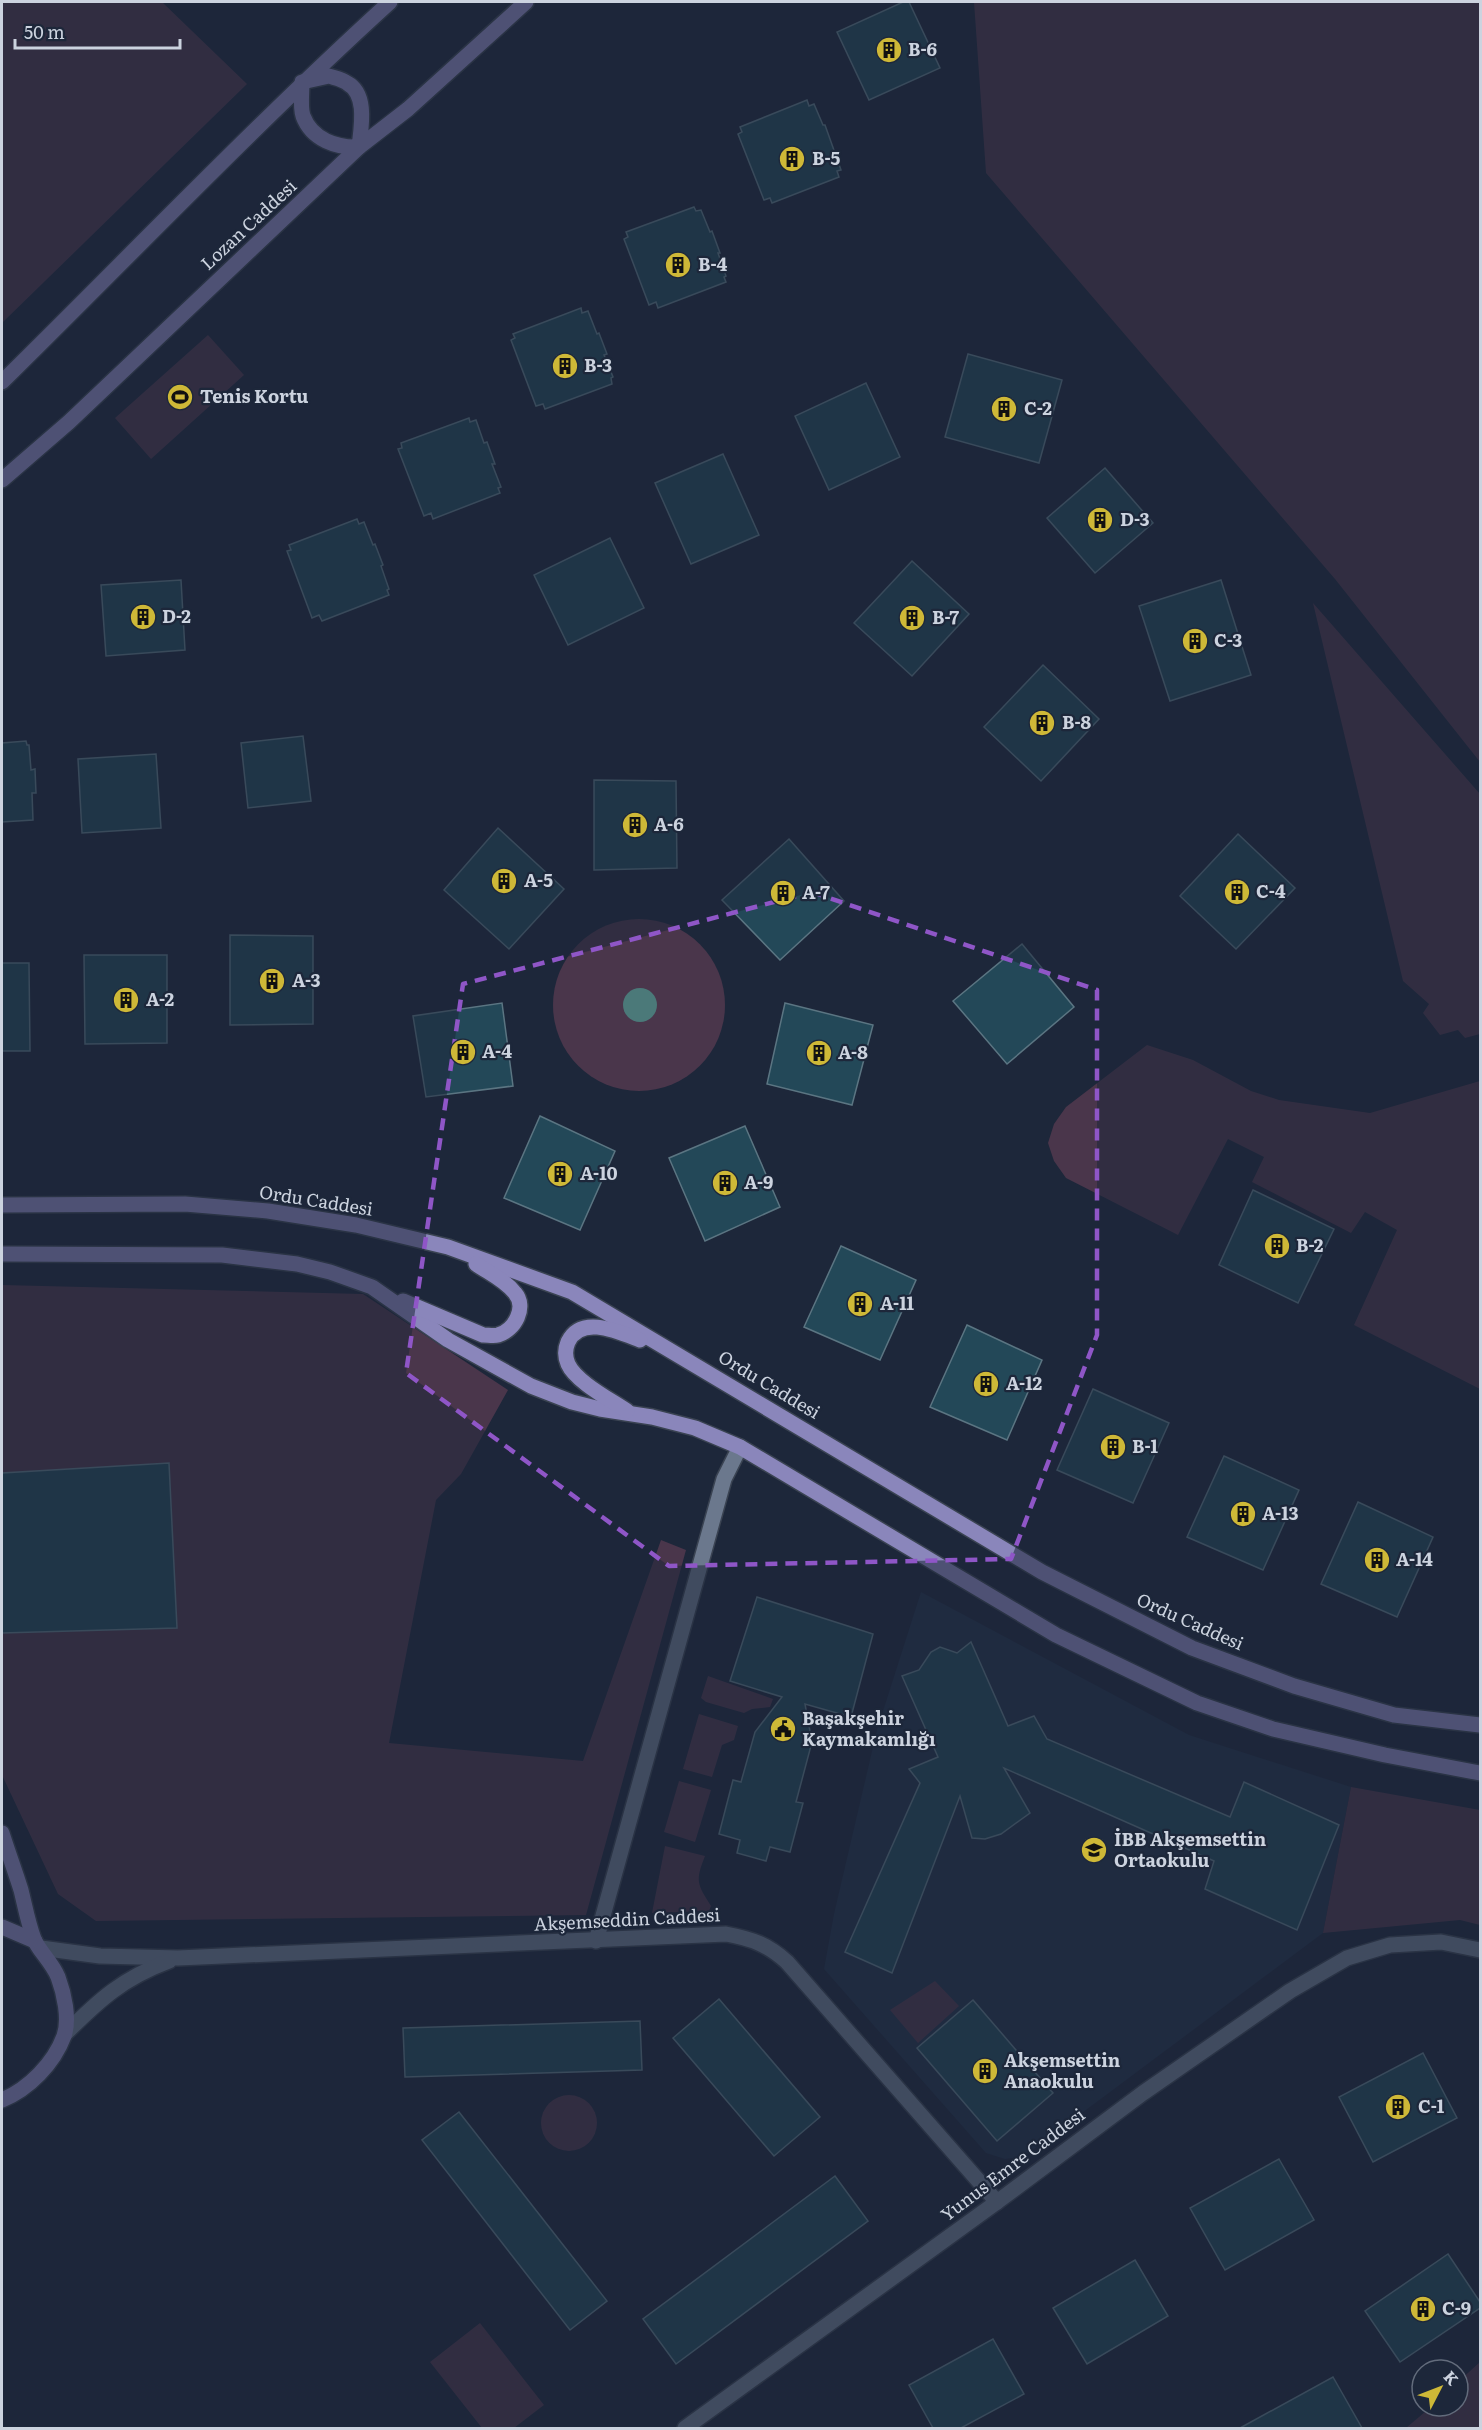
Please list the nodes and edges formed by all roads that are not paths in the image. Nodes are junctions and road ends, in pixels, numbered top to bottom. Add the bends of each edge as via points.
1 (390, 2) edge
2 (526, 2) edge
3 (302, 82) junction
4 (359, 147) junction
5 (2, 382) edge
6 (2, 480) edge
7 (2, 1205) edge
8 (448, 1247) junction
9 (2, 1254) edge
10 (372, 1287) junction
11 (690, 1360) junction
12 (628, 1412) junction
13 (740, 1447) junction
14 (1480, 1725) edge
15 (1480, 1773) edge
16 (2, 1833) edge
17 (2, 1927) edge
18 (596, 1941) junction
19 (38, 1944) junction
20 (1480, 1950) edge
21 (178, 1958) junction
22 (65, 2034) junction
23 (2, 2100) edge
24 (997, 2202) junction
25 (685, 2428) edge

1 - 3 main road
2 - 4 main road, Lozan Caddesi via 408,109
3 - 4 main road via 303,116 314,132 342,148
3 - 4 main road via 329,76 350,83 361,109
3 - 5 main road
4 - 6 main road, Lozan Caddesi via 69,422
7 - 8 main road, Ordu Caddesi via 185,1204 268,1211 356,1225
8 - 10 main road via 505,1282 517,1294 520,1308 508,1330 497,1336 483,1335
8 - 11 main road, Ordu Caddesi via 572,1292
9 - 10 main road via 222,1254 297,1264
10 - 12 main road via 448,1340 531,1386 572,1402
11 - 12 main road via 600,1327 580,1328 565,1349 568,1364 579,1377
11 - 14 main road, Ordu Caddesi via 1042,1572 1192,1648 1294,1686 1394,1715
12 - 13 main road via 694,1428
13 - 15 main road via 1056,1635 1197,1703 1273,1729
13 - 18 street via 724,1479
16 - 19 main road
17 - 19 main road
18 - 21 street, Akşemseddin Caddesi
18 - 24 street, Akşemseddin Caddesi via 726,1934 772,1948
19 - 21 street, Akşemseddin Caddesi via 100,1956
19 - 22 main road via 62,1991
20 - 24 street, Yunus Emre Caddesi via 1441,1942 1390,1945 1347,1958 1290,1990
21 - 22 street, Akşemseddin Caddesi via 142,1971 116,1987
22 - 23 main road via 45,2068 26,2086
24 - 25 street, Yunus Emre Caddesi

